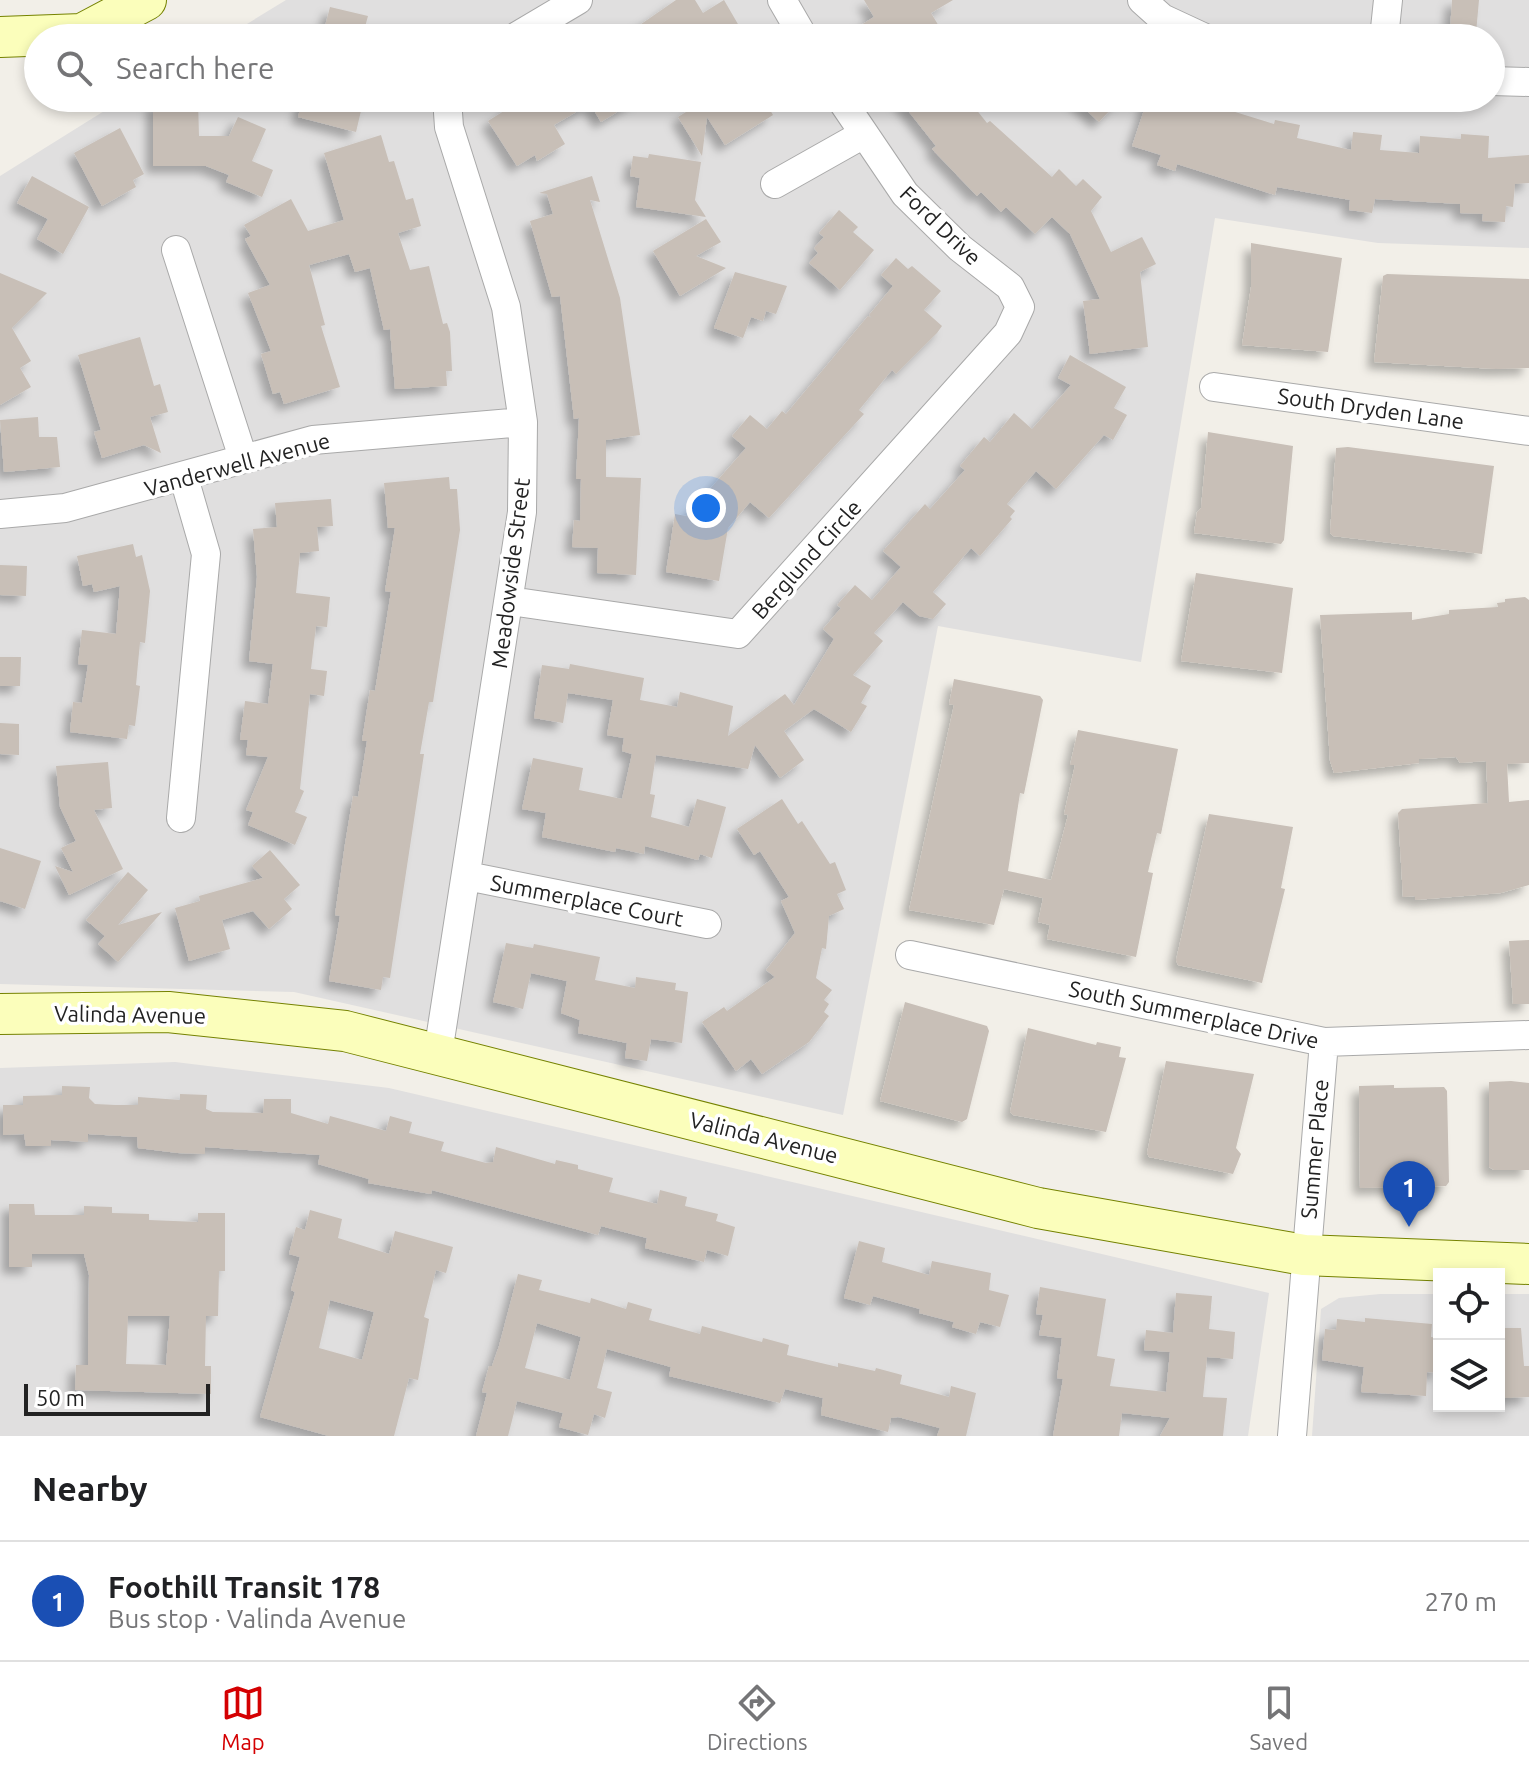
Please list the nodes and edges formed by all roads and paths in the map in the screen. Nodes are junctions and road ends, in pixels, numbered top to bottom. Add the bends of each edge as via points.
1 (146, 0) edge
2 (578, 0) edge
3 (782, 0) edge
4 (1142, 0) edge
5 (1388, 0) edge
6 (101, 24) edge
7 (538, 24) edge
8 (796, 24) edge
9 (1175, 24) edge
10 (1385, 24) edge
11 (24, 36) edge
12 (0, 37) edge
13 (1505, 81) edge
14 (1529, 82) edge
15 (448, 112) edge
16 (848, 112) edge
17 (862, 135) junction
18 (775, 184) dead end
19 (176, 250) dead end
20 (1020, 307) joint
21 (1214, 387) dead end
22 (523, 422) junction
23 (1529, 431) edge
24 (243, 458) junction
25 (184, 478) junction
26 (0, 514) edge
27 (510, 601) junction
28 (181, 818) dead end
29 (467, 876) junction
30 (707, 924) dead end
31 (910, 955) dead end
32 (0, 1014) edge
33 (1529, 1035) edge
34 (1324, 1042) junction
35 (438, 1053) junction
36 (1304, 1255) junction
37 (1529, 1264) edge
38 (1292, 1436) edge

1 - 6 main road
2 - 7 street
3 - 8 street
4 - 9 street
5 - 10 street
11 - 12 main road
13 - 14 street
15 - 22 street, Meadowside Street via 506,307
16 - 17 street, Ford Drive
17 - 18 street
17 - 20 street, Ford Drive via 905,194 1010,287
19 - 24 street
20 - 27 street, Berglund Circle via 1008,333 738,634
21 - 23 street, South Dryden Lane
22 - 24 street, Vanderwell Avenue via 313,440
22 - 27 street, Meadowside Street via 522,512
24 - 25 street, Vanderwell Avenue
25 - 26 street, Vanderwell Avenue via 65,508
25 - 28 street via 206,554
27 - 29 street, Meadowside Street
29 - 30 street, Summerplace Court
29 - 35 street, Meadowside Street
31 - 34 street, South Summerplace Drive
32 - 35 main road, Valinda Avenue via 168,1012 345,1031
33 - 34 street, South Summerplace Drive
34 - 36 street, Summer Place
35 - 36 main road, Valinda Avenue via 1038,1208
36 - 37 main road, Valinda Avenue
36 - 38 street, Summer Place

